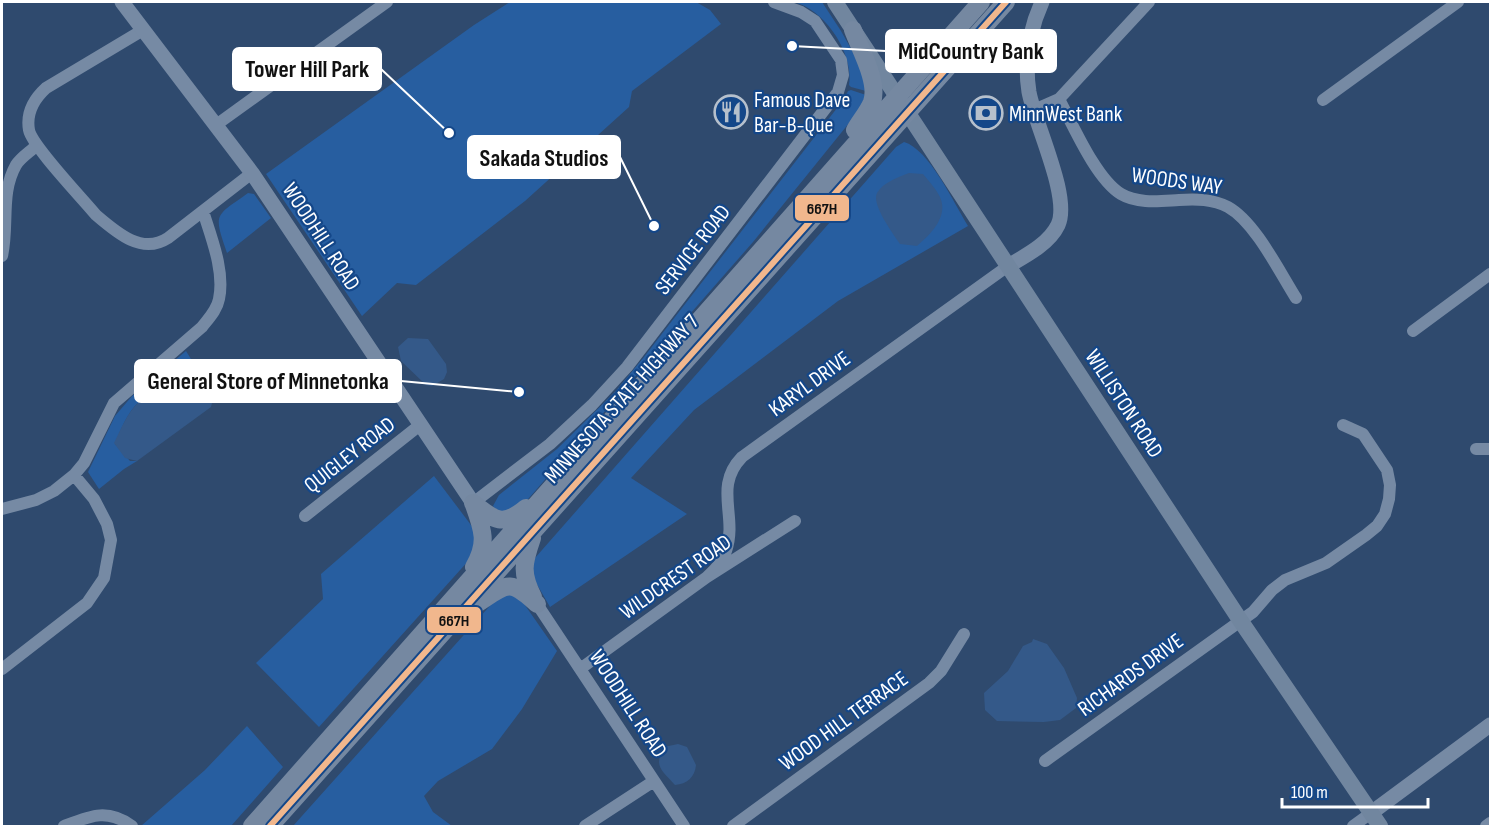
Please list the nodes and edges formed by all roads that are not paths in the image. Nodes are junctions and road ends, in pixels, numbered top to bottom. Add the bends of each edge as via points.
1 (122, 2) edge
2 (387, 2) edge
3 (774, 2) edge
4 (835, 2) edge
5 (981, 2) edge
6 (1006, 2) edge
7 (1042, 2) edge
8 (1149, 2) edge
9 (1458, 2) edge
10 (143, 30) junction
11 (853, 30) junction
12 (897, 96) junction
13 (1059, 99) junction
14 (1323, 100) dead end
15 (1034, 110) junction
16 (907, 112) junction
17 (216, 124) junction
18 (37, 145) junction
19 (252, 173) junction
20 (819, 183) junction
21 (203, 211) junction
22 (2, 256) edge
23 (1008, 266) junction
24 (1491, 274) edge
25 (1296, 298) dead end
26 (1413, 331) dead end
27 (420, 425) junction
28 (1343, 425) dead end
29 (1491, 448) edge
30 (1476, 449) dead end
31 (74, 475) junction
32 (555, 484) junction
33 (473, 504) junction
34 (2, 509) edge
35 (305, 516) dead end
36 (795, 520) dead end
37 (535, 530) junction
38 (707, 578) junction
39 (463, 598) junction
40 (537, 604) junction
41 (1240, 620) junction
42 (964, 634) dead end
43 (2, 669) edge
44 (580, 669) junction
45 (1491, 725) edge
46 (1045, 761) dead end
47 (654, 781) junction
48 (1376, 820) edge
49 (1491, 823) edge
50 (64, 826) edge
51 (132, 826) edge
52 (252, 826) edge
53 (270, 826) edge
54 (585, 826) edge
55 (684, 826) edge
56 (733, 826) edge
57 (1353, 826) edge
58 (1486, 826) edge

1 - 10 street, WOODHILL ROAD
2 - 17 street
3 - 33 street, SERVICE ROAD via 815,21 841,60 843,75 838,92 627,367 550,444
4 - 11 main road, WILLISTON ROAD
5 - 12 main road, MINNESOTA STATE HIGHWAY 7
6 - 16 main road, MINNESOTA STATE HIGHWAY 7
7 - 15 street via 1027,50
8 - 13 street
9 - 14 street
10 - 17 street, WOODHILL ROAD
10 - 18 street via 38,96 28,119 29,132
11 - 12 main road, WILLISTON ROAD
11 - 20 main road via 874,93 866,113
12 - 16 main road, WILLISTON ROAD
12 - 20 main road, MINNESOTA STATE HIGHWAY 7
13 - 15 street
13 - 25 street, WOODS WAY via 1109,185 1136,200 1197,199 1228,207 1252,228
15 - 23 street via 1061,196 1061,212 1058,226 1049,237
16 - 23 main road, WILLISTON ROAD
16 - 37 main road, MINNESOTA STATE HIGHWAY 7
17 - 19 street, WOODHILL ROAD
18 - 21 street via 96,215 142,245 160,244
18 - 22 street via 17,163 3,191
19 - 21 street
19 - 27 street, WOODHILL ROAD
20 - 32 main road, MINNESOTA STATE HIGHWAY 7
21 - 31 street via 219,270 219,301 202,327 114,403
23 - 38 street, KARYL DRIVE via 737,462 726,492 730,524 726,554
23 - 41 main road, WILLISTON ROAD
24 - 26 street
27 - 33 street, WOODHILL ROAD
27 - 35 street, QUIGLEY ROAD
28 - 41 street, RICHARDS DRIVE via 1364,434 1387,470 1390,485 1385,513 1366,535 1326,563 1285,580
29 - 30 street
31 - 34 street via 36,500
31 - 43 street via 94,499 107,524 111,540 104,578 87,603
32 - 33 main road via 513,518 490,517
32 - 39 main road, MINNESOTA STATE HIGHWAY 7
33 - 39 main road via 484,543
36 - 38 street, WILDCREST ROAD
37 - 39 main road, MINNESOTA STATE HIGHWAY 7
37 - 40 main road via 523,569
38 - 44 street, WILDCREST ROAD
39 - 40 main road via 472,607 497,589 509,586 522,590
39 - 52 main road, MINNESOTA STATE HIGHWAY 7
39 - 53 main road, MINNESOTA STATE HIGHWAY 7
40 - 44 street, WOODHILL ROAD
41 - 46 street, RICHARDS DRIVE
41 - 48 main road, WILLISTON ROAD
42 - 56 street, WOOD HILL TERRACE via 929,683
44 - 47 street, WOODHILL ROAD
45 - 48 street
47 - 54 street
47 - 55 street, WOODHILL ROAD
48 - 57 street
49 - 58 street
50 - 51 street via 100,814

